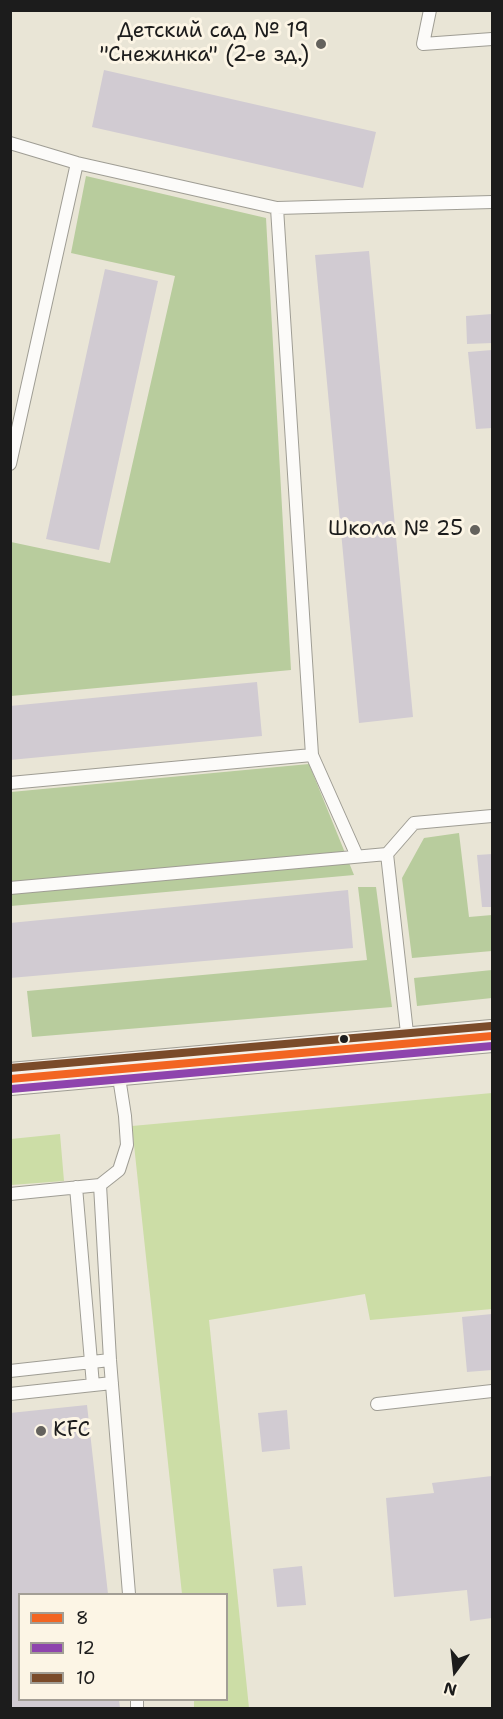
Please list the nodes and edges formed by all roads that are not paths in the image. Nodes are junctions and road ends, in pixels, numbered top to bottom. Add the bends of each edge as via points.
1 (430, 10) edge
2 (492, 39) edge
3 (10, 143) edge
4 (77, 163) junction
5 (492, 202) edge
6 (277, 208) junction
7 (10, 464) edge
8 (312, 755) junction
9 (10, 783) edge
10 (492, 816) edge
11 (387, 854) junction
12 (357, 856) junction
13 (10, 888) edge
14 (492, 1036) edge
15 (408, 1043) junction
16 (118, 1070) junction
17 (10, 1079) edge
18 (100, 1185) junction
19 (76, 1187) junction
20 (10, 1194) edge
21 (110, 1360) junction
22 (91, 1362) junction
23 (10, 1371) edge
24 (112, 1383) junction
25 (93, 1385) junction
26 (492, 1391) edge
27 (10, 1394) edge
28 (377, 1404) dead end
29 (129, 1593) edge

1 - 2 lane via 423,44
3 - 4 lane
4 - 6 lane
4 - 7 lane
5 - 6 lane
6 - 8 lane
8 - 9 lane
8 - 12 lane
10 - 11 lane via 414,823
11 - 12 lane
11 - 15 lane
12 - 13 lane
14 - 15 street
15 - 16 street
16 - 17 street
16 - 18 lane via 127,1145 119,1170
18 - 19 lane
18 - 21 lane
19 - 20 lane
19 - 22 lane
21 - 22 lane
21 - 24 lane
22 - 23 lane
22 - 25 lane
24 - 25 lane
24 - 29 lane
25 - 27 lane
26 - 28 lane

